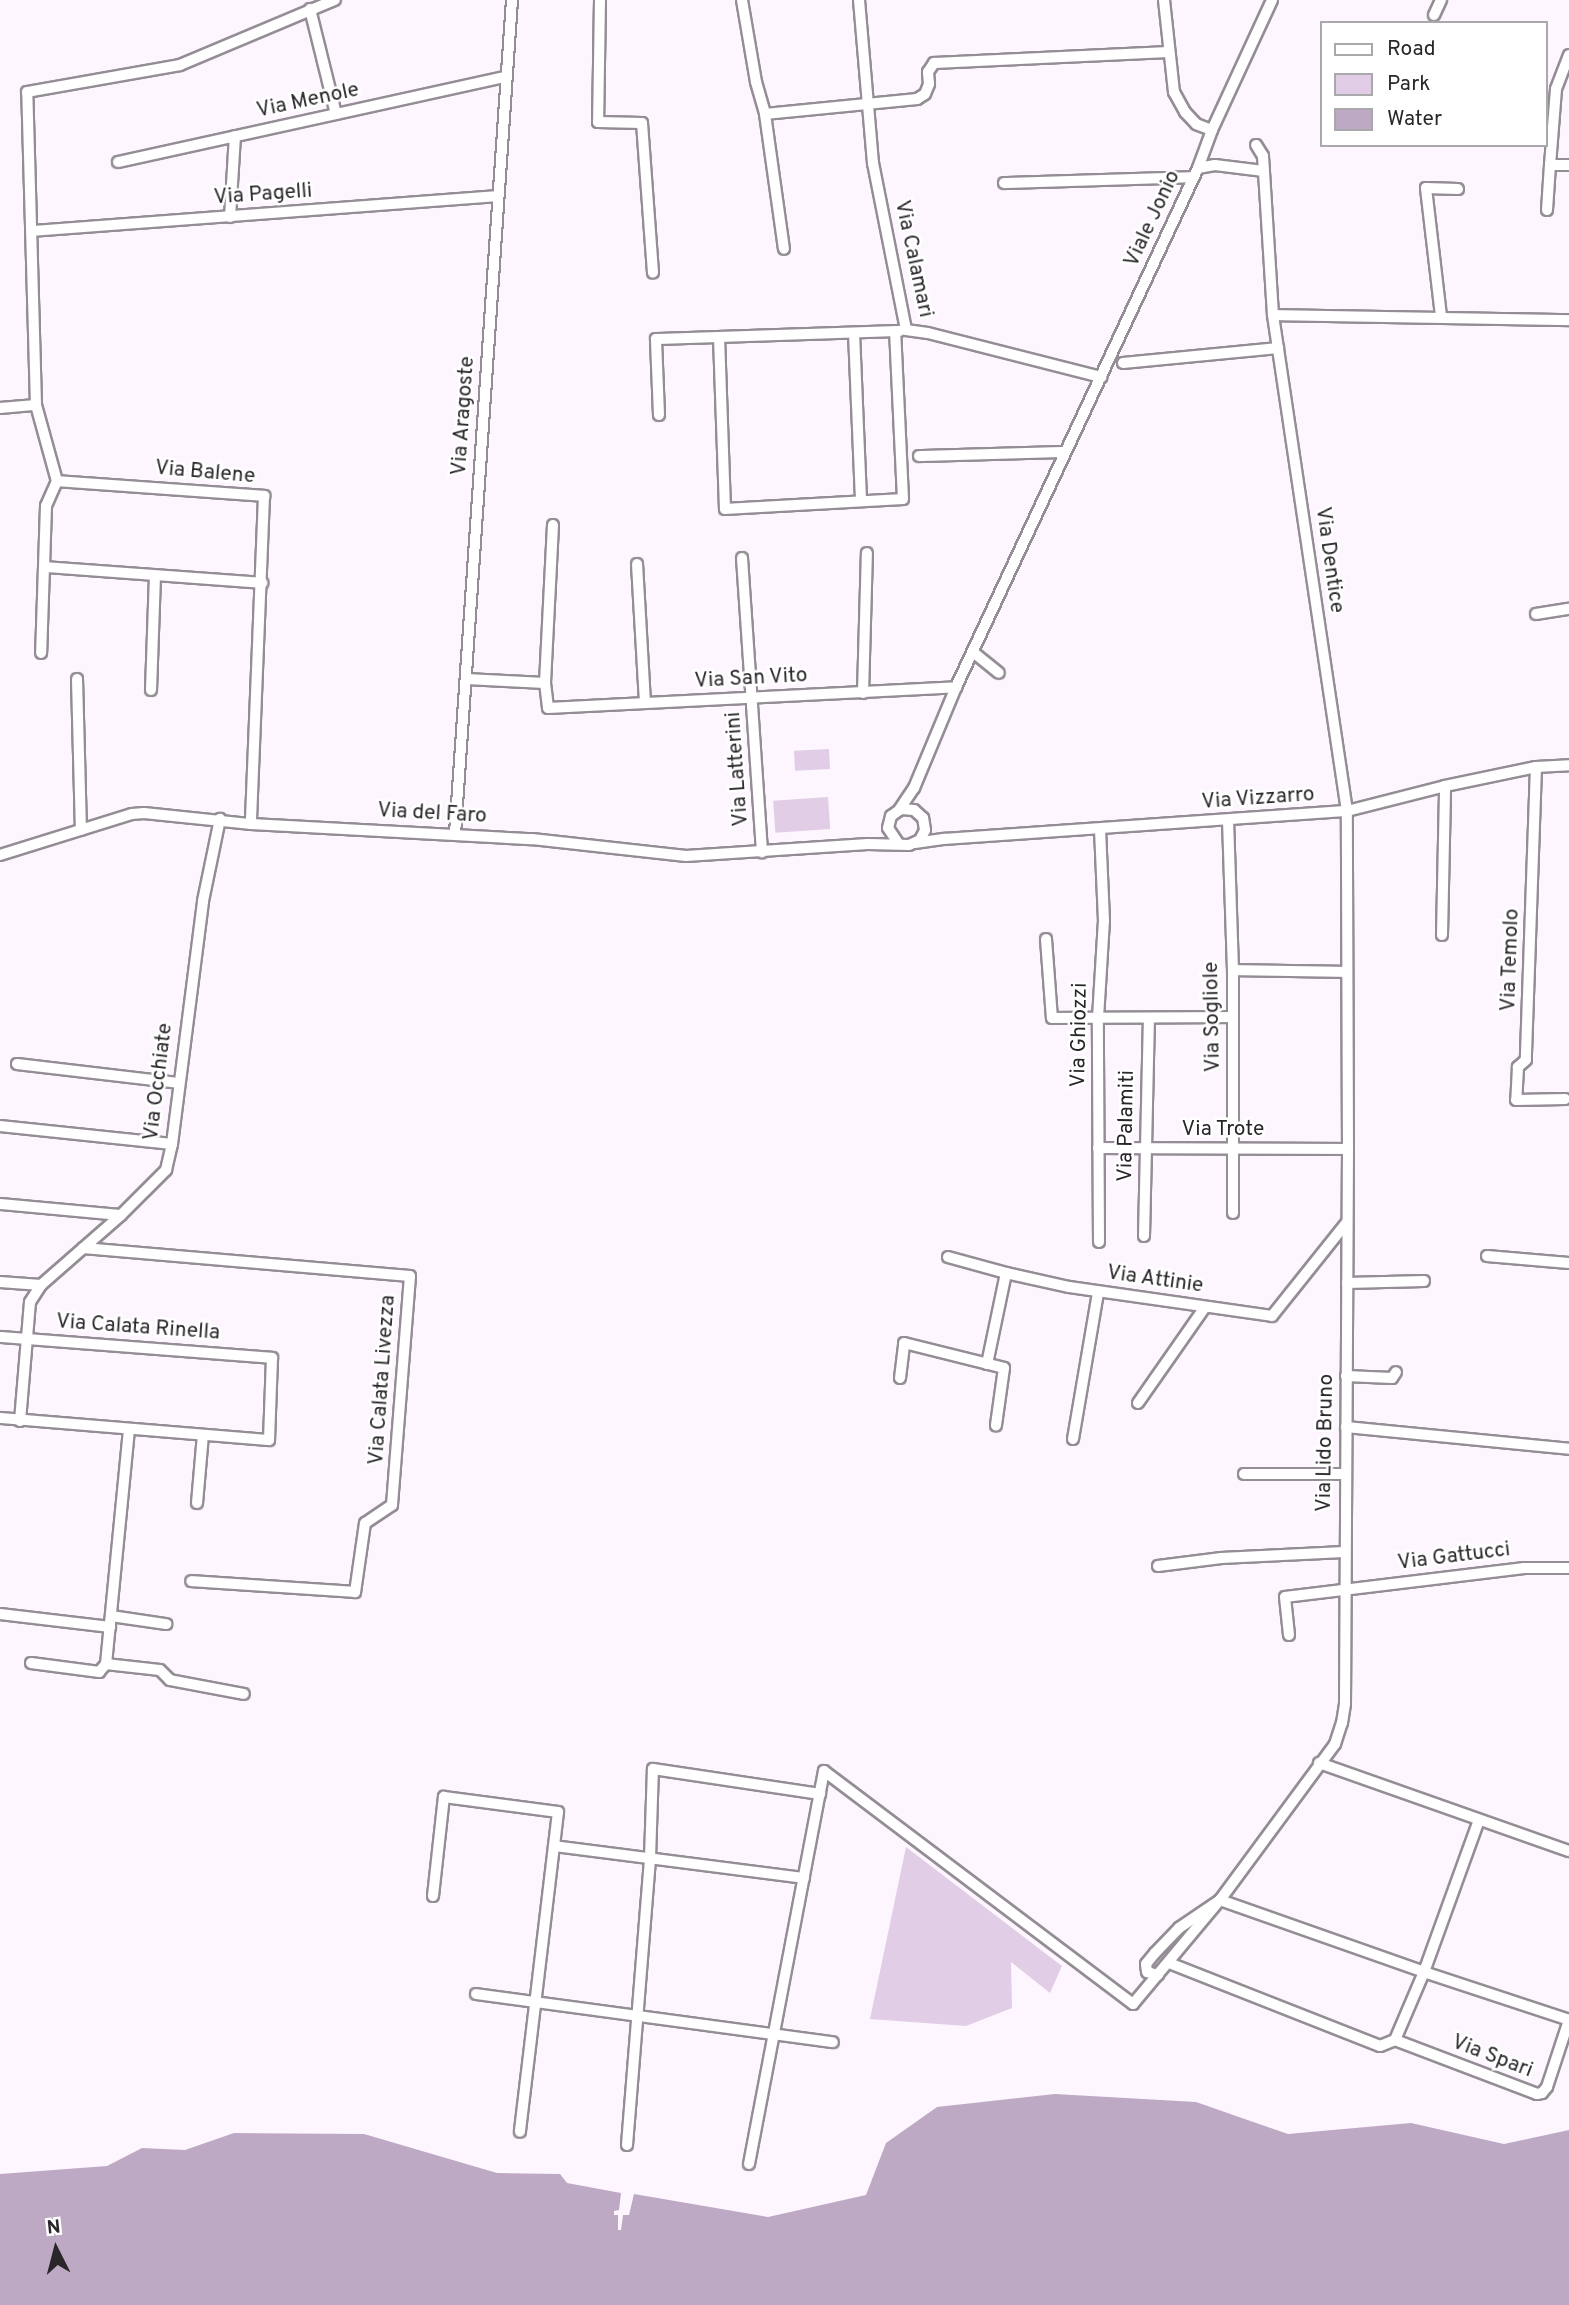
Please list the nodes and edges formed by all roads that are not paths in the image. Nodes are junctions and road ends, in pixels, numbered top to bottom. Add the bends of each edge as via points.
1 (335, 0) edge
2 (512, 0) edge
3 (600, 0) edge
4 (743, 0) edge
5 (859, 0) edge
6 (1164, 0) edge
7 (1272, 0) edge
8 (1441, 0) edge
9 (310, 9) junction
10 (1434, 15) dead end
11 (1169, 52) junction
12 (1569, 55) edge
13 (506, 77) junction
14 (866, 103) junction
15 (336, 114) junction
16 (765, 114) junction
17 (1212, 130) junction
18 (235, 136) junction
19 (1256, 145) dead end
20 (1205, 149) junction
21 (118, 162) dead end
22 (1215, 165) junction
23 (1550, 165) junction
24 (1569, 165) edge
25 (1264, 171) junction
26 (1195, 173) junction
27 (1004, 183) dead end
28 (1458, 188) dead end
29 (497, 196) junction
30 (1547, 210) dead end
31 (230, 217) junction
32 (32, 232) junction
33 (784, 249) dead end
34 (653, 273) dead end
35 (1273, 315) junction
36 (1441, 316) junction
37 (1569, 320) edge
38 (901, 331) junction
39 (854, 333) junction
40 (719, 337) junction
41 (1278, 348) junction
42 (1123, 363) dead end
43 (1101, 377) junction
44 (36, 405) junction
45 (0, 408) edge
46 (659, 415) dead end
47 (1065, 452) junction
48 (919, 456) dead end
49 (57, 481) junction
50 (861, 501) junction
51 (553, 525) dead end
52 (867, 553) dead end
53 (742, 558) dead end
54 (637, 564) dead end
55 (46, 567) junction
56 (155, 576) junction
57 (262, 583) junction
58 (1569, 610) edge
59 (1536, 614) dead end
60 (972, 652) junction
61 (41, 653) dead end
62 (999, 673) dead end
63 (77, 679) dead end
64 (466, 679) junction
65 (545, 683) junction
66 (956, 687) junction
67 (151, 690) dead end
68 (863, 693) junction
69 (752, 698) junction
70 (645, 704) junction
71 (1569, 765) edge
72 (1536, 767) junction
73 (1445, 786) junction
74 (914, 788) junction
75 (899, 810) junction
76 (1347, 811) junction
77 (917, 812) junction
78 (220, 819) junction
79 (1228, 820) junction
80 (251, 824) junction
81 (888, 828) junction
82 (925, 829) junction
83 (81, 830) junction
84 (1100, 830) junction
85 (455, 834) junction
86 (945, 839) junction
87 (898, 843) junction
88 (915, 843) junction
89 (868, 844) junction
90 (762, 852) junction
91 (0, 855) edge
92 (1442, 935) dead end
93 (1046, 939) dead end
94 (1233, 970) junction
95 (1347, 972) junction
96 (1233, 1017) junction
97 (1098, 1018) junction
98 (1149, 1018) junction
99 (17, 1064) dead end
100 (178, 1083) junction
101 (1565, 1099) dead end
102 (0, 1126) edge
103 (172, 1144) junction
104 (1098, 1148) junction
105 (1146, 1149) junction
106 (1348, 1149) junction
107 (1233, 1150) junction
108 (0, 1204) edge
109 (1233, 1213) dead end
110 (121, 1215) junction
111 (1347, 1222) junction
112 (1144, 1236) dead end
113 (1098, 1242) dead end
114 (83, 1248) junction
115 (1487, 1256) dead end
116 (948, 1257) dead end
117 (1569, 1263) edge
118 (1006, 1273) junction
119 (1424, 1281) dead end
120 (0, 1282) edge
121 (1347, 1283) junction
122 (41, 1285) junction
123 (1098, 1292) junction
124 (1205, 1307) junction
125 (0, 1337) edge
126 (27, 1339) junction
127 (987, 1363) junction
128 (1396, 1372) dead end
129 (1346, 1376) junction
130 (900, 1378) dead end
131 (1138, 1402) dead end
132 (0, 1418) edge
133 (20, 1420) junction
134 (996, 1425) dead end
135 (1346, 1427) junction
136 (0, 1428) edge
137 (129, 1429) junction
138 (203, 1435) junction
139 (1073, 1439) dead end
140 (1569, 1449) edge
141 (1244, 1474) dead end
142 (1345, 1474) junction
143 (197, 1503) dead end
144 (1345, 1552) junction
145 (1158, 1566) dead end
146 (1569, 1568) edge
147 (191, 1581) dead end
148 (1344, 1590) junction
149 (0, 1614) edge
150 (110, 1622) junction
151 (166, 1624) dead end
152 (1289, 1635) dead end
153 (31, 1663) dead end
154 (106, 1664) junction
155 (244, 1694) dead end
156 (1319, 1763) junction
157 (820, 1794) junction
158 (1479, 1820) junction
159 (554, 1846) junction
160 (1569, 1851) edge
161 (650, 1858) junction
162 (804, 1878) junction
163 (433, 1896) dead end
164 (1220, 1900) junction
165 (1169, 1963) junction
166 (1424, 1972) junction
167 (1158, 1975) junction
168 (476, 1994) dead end
169 (535, 2002) junction
170 (638, 2014) junction
171 (1569, 2020) edge
172 (775, 2034) junction
173 (1395, 2040) junction
174 (833, 2042) dead end
175 (520, 2132) dead end
176 (626, 2145) dead end
177 (749, 2164) dead end

1 - 9 street
2 - 13 street, Via Aragoste
3 - 34 street via 598,122 642,123
4 - 16 street
5 - 14 street, Via Calamari
6 - 11 street
7 - 17 street, Viale Jonio
8 - 10 street
9 - 15 street
9 - 32 street via 180,65 27,92
11 - 14 street via 934,63 925,94 917,99
11 - 17 street via 1179,102 1196,124
12 - 23 street via 1556,89
13 - 15 street, Via Menole
13 - 29 street, Via Aragoste
14 - 16 street
14 - 38 street, Via Calamari
15 - 18 street, Via Menole
16 - 33 street
17 - 20 street, Viale Jonio
18 - 21 street, Via Menole
18 - 31 street
19 - 25 street, Via Dentice
20 - 22 street
20 - 26 street, Viale Jonio
22 - 25 street
22 - 26 street
23 - 24 street
23 - 30 street
25 - 35 street, Via Dentice
26 - 27 street
26 - 43 street, Viale Jonio
28 - 36 street via 1426,188
29 - 31 street, Via Pagelli
29 - 64 street, Via Aragoste
31 - 32 street, Via Pagelli
32 - 44 street
35 - 36 street
35 - 41 street, Via Dentice
36 - 37 street
38 - 39 street
38 - 43 street, Via Calamari via 928,333
38 - 50 street via 903,499
39 - 40 street
39 - 50 street
40 - 46 street via 656,339
40 - 50 street via 725,509
41 - 42 street
41 - 76 street, Via Dentice
43 - 47 street, Viale Jonio
44 - 45 street
44 - 49 street
47 - 48 street
47 - 60 street, Viale Jonio
49 - 55 street via 46,506
49 - 57 street, Via Balene via 264,496
51 - 65 street
52 - 68 street
53 - 69 street, Via Latterini
54 - 70 street
55 - 56 street
55 - 61 street
56 - 57 street
56 - 67 street
57 - 80 street, Via Balene
58 - 59 street
60 - 62 street
60 - 66 street, Viale Jonio
63 - 83 street
64 - 65 street
64 - 85 street, Via Aragoste
65 - 70 street, Via San Vito via 548,708
66 - 68 street, Via San Vito
66 - 74 street, Viale Jonio
68 - 69 street, Via San Vito
69 - 70 street, Via San Vito
69 - 90 street, Via Latterini
71 - 72 street, Via Vizzarro
72 - 73 street, Via Vizzarro
72 - 101 street, Via Temolo via 1526,1060 1518,1067 1516,1100
73 - 76 street, Via Vizzarro
73 - 92 street
74 - 75 street, Viale Jonio
74 - 77 street, Viale Jonio
75 - 77 street
75 - 81 street via 891,816
76 - 79 street, Via Vizzarro
76 - 95 street, Via Lido Bruno
77 - 82 street
78 - 80 street, Via del Faro
78 - 83 street, Via del Faro via 144,813
78 - 100 street, Via Occhiate via 203,901
79 - 84 street, Via Vizzarro
79 - 94 street, Via Sogliole
80 - 85 street, Via del Faro
81 - 87 street
81 - 89 street
82 - 86 street, Via Vizzarro
82 - 88 street
83 - 91 street, Via del Faro
84 - 86 street, Via Vizzarro
84 - 97 street, Via Ghiozzi via 1104,921
85 - 90 street, Via del Faro via 686,856
86 - 88 street, Via Vizzarro
87 - 88 street, Via Vizzarro
87 - 89 street, Via del Faro
89 - 90 street, Via del Faro
93 - 97 street via 1052,1018
94 - 95 street
94 - 96 street, Via Sogliole
95 - 106 street, Via Lido Bruno
96 - 98 street
96 - 107 street, Via Sogliole
97 - 98 street
97 - 104 street, Via Ghiozzi
98 - 105 street, Via Palamiti
99 - 100 street
100 - 103 street, Via Occhiate
102 - 103 street
103 - 110 street, Via Occhiate via 166,1170
104 - 105 street, Via Trote
104 - 113 street, Via Ghiozzi
105 - 107 street, Via Trote
105 - 112 street, Via Palamiti
106 - 107 street, Via Trote
106 - 111 street, Via Lido Bruno
107 - 109 street, Via Sogliole
108 - 110 street
110 - 114 street, Via Occhiate
111 - 121 street, Via Lido Bruno
111 - 124 street, Via Attinie via 1272,1316
114 - 122 street, Via Occhiate
114 - 147 street, Via Calata Livezza via 410,1276 392,1505 365,1523 355,1592
115 - 117 street
116 - 118 street, Via Attinie
118 - 123 street, Via Attinie
118 - 127 street
119 - 121 street
120 - 122 street
121 - 129 street, Via Lido Bruno
122 - 126 street, Via Occhiate via 30,1301
123 - 124 street, Via Attinie
123 - 139 street
124 - 131 street
125 - 126 street, Via Calata Rinella
126 - 133 street, Via Occhiate
126 - 138 street, Via Calata Rinella via 272,1358 270,1440
127 - 130 street via 905,1343
127 - 134 street via 1004,1368
128 - 129 street via 1392,1378
129 - 135 street, Via Lido Bruno
132 - 133 street
132 - 136 street
133 - 137 street
135 - 140 street
135 - 142 street, Via Lido Bruno
137 - 138 street
137 - 150 street
138 - 143 street
141 - 142 street
142 - 144 street, Via Lido Bruno
144 - 145 street
144 - 148 street, Via Lido Bruno
146 - 148 street, Via Gattucci via 1524,1568
148 - 152 street, Via Gattucci via 1285,1597
148 - 156 street, Via Lido Bruno via 1345,1704 1335,1744
149 - 150 street
150 - 151 street
150 - 154 street
153 - 154 street via 99,1672
154 - 155 street via 160,1670 170,1680
156 - 158 street
156 - 164 street, Via Lido Bruno
157 - 161 street via 653,1769
157 - 162 street
157 - 167 street, Via Lido Bruno via 824,1771 1133,2004
158 - 160 street
158 - 166 street
159 - 161 street
159 - 163 street via 558,1812 444,1797
159 - 169 street
161 - 162 street
161 - 170 street
162 - 172 street
164 - 165 street, Via Lido Bruno
164 - 166 street
164 - 167 street via 1179,1928 1155,1953 1146,1964 1147,1972
165 - 167 street, Via Lido Bruno
165 - 173 street via 1380,2046
166 - 171 street
166 - 173 street
168 - 169 street
169 - 170 street
169 - 175 street
170 - 172 street
170 - 176 street
171 - 173 street, Via Spari via 1547,2087 1537,2094
172 - 174 street
172 - 177 street

